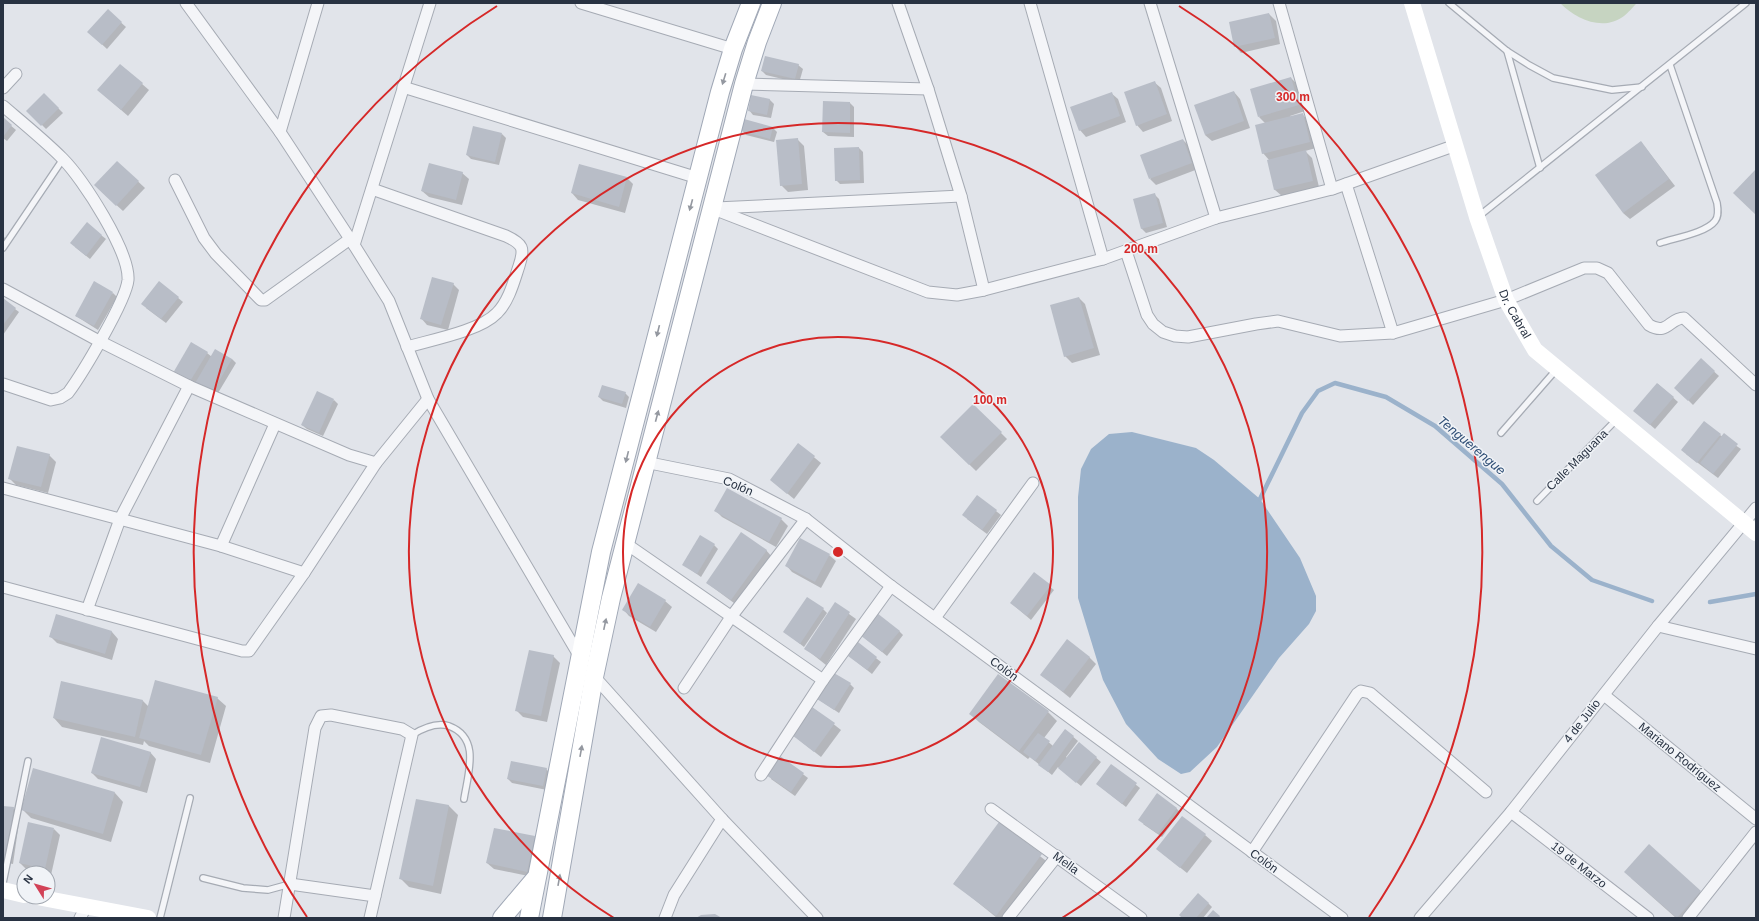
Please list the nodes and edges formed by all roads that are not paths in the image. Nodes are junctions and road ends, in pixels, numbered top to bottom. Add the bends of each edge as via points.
1 (186, 3) edge
2 (318, 3) edge
3 (430, 3) edge
4 (581, 3) edge
5 (751, 3) edge
6 (772, 3) edge
7 (898, 3) edge
8 (1030, 3) edge
9 (1150, 3) edge
10 (1279, 3) edge
11 (1412, 3) edge
12 (1449, 3) edge
13 (1746, 3) edge
14 (733, 49) junction
15 (1508, 51) junction
16 (1670, 65) junction
17 (16, 74) dead end
18 (744, 84) junction
19 (403, 87) junction
20 (1642, 87) junction
21 (3, 88) edge
22 (928, 89) junction
23 (3, 106) edge
24 (280, 132) junction
25 (1456, 145) junction
26 (63, 159) junction
27 (1540, 168) junction
28 (698, 178) junction
29 (175, 180) dead end
30 (1346, 184) junction
31 (372, 189) junction
32 (1332, 189) junction
33 (961, 196) junction
34 (710, 208) junction
35 (1216, 218) junction
36 (1477, 218) junction
37 (352, 242) junction
38 (1660, 243) dead end
39 (3, 248) edge
40 (1126, 251) junction
41 (1103, 259) junction
42 (3, 289) edge
43 (984, 290) junction
44 (1506, 300) junction
45 (1393, 333) junction
46 (99, 341) junction
47 (407, 347) junction
48 (1557, 368) junction
49 (3, 384) edge
50 (1756, 385) edge
51 (189, 386) junction
52 (428, 399) junction
53 (1618, 418) junction
54 (275, 424) junction
55 (1501, 433) dead end
56 (645, 462) junction
57 (376, 463) junction
58 (1033, 483) dead end
59 (3, 488) edge
60 (1537, 501) dead end
61 (1756, 508) edge
62 (120, 519) junction
63 (806, 520) junction
64 (1743, 522) junction
65 (1756, 533) edge
66 (625, 543) junction
67 (221, 546) junction
68 (304, 573) junction
69 (891, 586) junction
70 (3, 587) edge
71 (87, 610) junction
72 (731, 617) junction
73 (935, 618) junction
74 (1658, 626) junction
75 (1756, 648) edge
76 (580, 656) junction
77 (594, 677) junction
78 (822, 680) junction
79 (684, 688) dead end
80 (1604, 694) junction
81 (412, 735) junction
82 (28, 761) dead end
83 (761, 775) dead end
84 (1486, 792) dead end
85 (190, 798) dead end
86 (464, 799) dead end
87 (991, 809) dead end
88 (1510, 812) junction
89 (1756, 819) edge
90 (722, 820) junction
91 (1756, 832) edge
92 (1252, 852) junction
93 (1057, 856) junction
94 (537, 876) junction
95 (203, 878) dead end
96 (3, 883) edge
97 (290, 884) junction
98 (3, 890) edge
99 (16, 892) edge
100 (375, 896) junction
101 (56, 903) edge
102 (83, 912) edge
103 (148, 918) edge
104 (160, 918) edge
105 (284, 918) edge
106 (370, 918) edge
107 (502, 918) edge
108 (529, 918) edge
109 (552, 918) edge
110 (665, 918) edge
111 (816, 918) edge
112 (1008, 918) edge
113 (1141, 918) edge
114 (1342, 918) edge
115 (1420, 918) edge
116 (1648, 918) edge
117 (1688, 918) edge

1 - 24 street
2 - 24 street
3 - 19 street
4 - 14 street
5 - 14 main road
6 - 18 main road
7 - 22 street
8 - 41 street
9 - 35 street
10 - 32 street
11 - 25 street, Dr. Cabral
12 - 15 lane
13 - 16 lane
14 -> 28 main road
15 - 20 lane via 1529,66 1553,78 1612,90
15 - 27 lane
16 - 20 lane
16 - 38 lane via 1718,212 1716,220 1709,228
17 - 21 street
18 - 22 street
18 - 34 main road
19 - 28 street
19 - 31 street
20 - 27 lane
22 - 33 street
23 - 26 street
24 - 37 street
25 - 30 street
25 - 36 street, Dr. Cabral
26 - 39 lane
26 - 46 street via 97,205 121,249 126,265 128,280 123,298
27 - 36 lane
28 -> 76 main road via 601,552
29 - 37 street via 204,238 261,300 265,300
30 - 32 street
30 - 45 street
31 - 37 street
31 - 47 street via 506,236 522,246 511,290 498,312 484,324
32 - 35 street
33 - 34 street
33 - 43 street
34 - 43 street via 928,292 957,295
56 -> 34 main road
35 - 40 street
36 - 44 street, Dr. Cabral
37 - 47 street via 388,301
40 - 41 street
40 - 45 street via 1147,315 1163,332 1175,336 1188,337 1278,321 1340,336
41 - 43 street
42 - 46 street
44 - 45 street
44 - 48 street, Dr. Cabral via 1535,350
44 - 50 street via 1584,268 1597,268 1608,273 1649,325 1655,329 1662,329 1679,318 1684,318
46 - 49 street via 75,384 60,398 51,400
46 - 51 street
47 - 52 street
48 - 53 street, Dr. Cabral
48 - 55 lane
51 - 54 street
51 - 62 street
52 - 57 street
52 - 76 street
53 - 60 lane, Calle Maguana
53 - 64 street, Dr. Cabral
54 - 57 street via 349,455
54 - 67 street
56 - 63 street, Colón via 729,479
56 - 66 main road
57 - 68 street
58 - 73 street
59 - 62 street
61 - 64 street, 4 de Julio
62 - 67 street
62 - 71 street
63 - 69 street, Colón
63 - 72 street
64 - 65 street, Dr. Cabral
64 - 74 street, 4 de Julio
66 - 72 street
77 -> 66 main road via 610,598
67 - 68 street
68 - 71 street via 249,650 242,651
69 - 73 street, Colón
69 - 78 street
70 - 71 street
72 - 78 street
72 - 79 street
73 - 92 street, Colón
74 - 75 street
74 - 80 street, 4 de Julio
76 - 77 street
76 - 94 main road
77 - 90 street
109 -> 77 main road
78 - 83 street
80 - 88 street, 4 de Julio
80 - 89 street, Mariano Rodríguez
81 - 86 lane via 424,727 444,724 457,729 468,741 471,761
81 - 97 street via 402,729 331,715 321,716 316,728
81 - 100 street
82 - 96 lane
84 - 92 street via 1370,693 1361,691
85 - 104 lane
87 - 93 street, Mella
88 - 115 street, 4 de Julio
88 - 116 street, 19 de Marzo
90 - 110 street via 674,895
90 - 111 street
91 - 117 street
92 - 114 street, Colón
93 - 112 street
93 - 113 street, Mella
94 - 107 main road
94 - 108 main road
95 - 97 lane via 243,888 268,890
97 - 100 street
97 - 105 street
98 - 99 street
100 - 106 street
101 - 102 street
102 - 103 street

